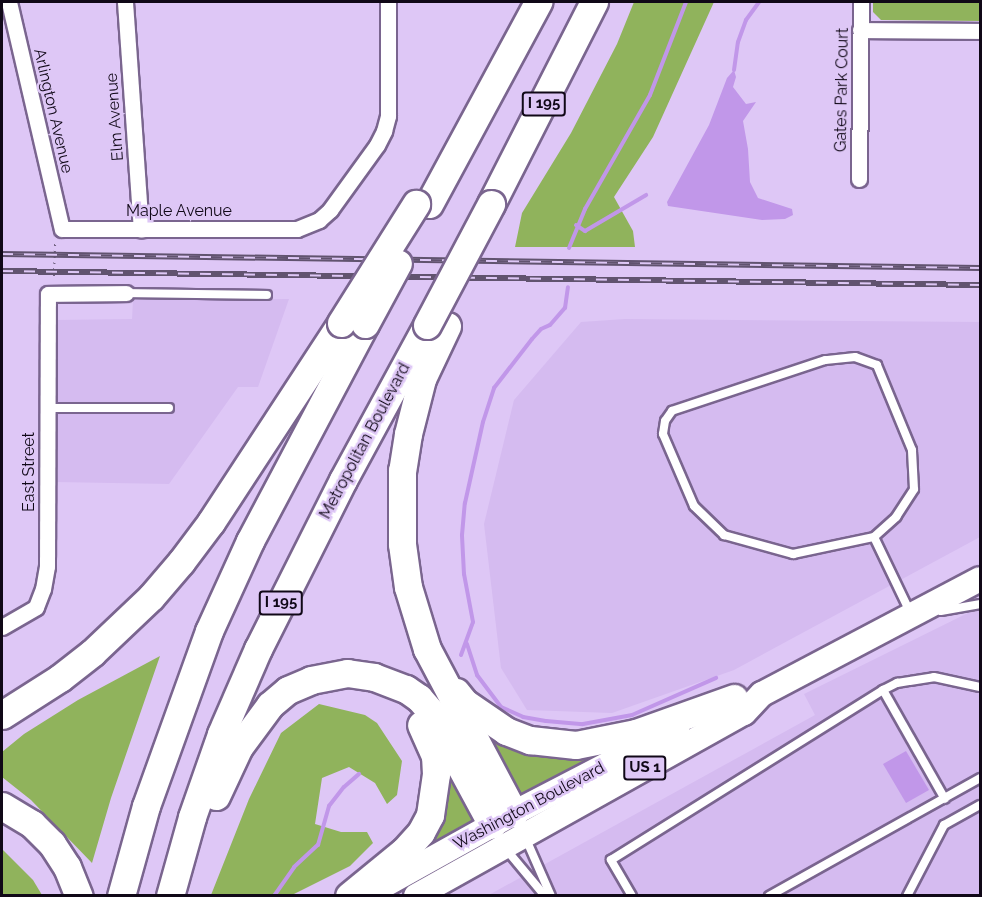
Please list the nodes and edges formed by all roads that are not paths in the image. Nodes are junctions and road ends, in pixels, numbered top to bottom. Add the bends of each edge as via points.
1 (9, 2) edge
2 (125, 2) edge
3 (388, 2) edge
4 (538, 2) edge
5 (594, 2) edge
6 (604, 2) edge
7 (861, 2) edge
8 (860, 30) junction
9 (981, 31) edge
10 (858, 179) dead end
11 (500, 204) junction
12 (62, 229) joint
13 (141, 229) junction
14 (126, 293) joint
15 (267, 295) dead end
16 (353, 323) junction
17 (437, 325) junction
18 (47, 408) junction
19 (169, 408) dead end
20 (874, 537) junction
21 (981, 579) edge
22 (981, 604) edge
23 (912, 616) junction
24 (2, 627) edge
25 (437, 671) junction
26 (374, 677) junction
27 (981, 687) edge
28 (883, 690) junction
29 (762, 694) junction
30 (734, 698) junction
31 (2, 715) edge
32 (981, 778) edge
33 (945, 799) junction
34 (981, 805) edge
35 (2, 806) edge
36 (509, 830) junction
37 (79, 896) edge
38 (121, 896) edge
39 (170, 896) edge
40 (178, 896) edge
41 (348, 896) edge
42 (365, 896) edge
43 (416, 896) edge
44 (545, 896) edge
45 (551, 896) edge
46 (632, 896) edge
47 (769, 896) edge
48 (907, 896) edge

1 - 12 street, Arlington Avenue
2 - 13 street, Elm Avenue
3 - 13 street, Maple Avenue via 388,116 377,145 330,210 319,220 297,229
4 - 16 highway, bridge
5 - 11 highway, Metropolitan Boulevard / I 195
6 - 11 highway via 588,44
7 - 8 street, Gates Park Court
8 - 9 street
8 - 10 street, Gates Park Court
11 - 17 highway, Metropolitan Boulevard / I 195, bridge
12 - 13 street, Maple Avenue
14 - 15 lane
14 - 18 street, East Street via 48,294
16 - 31 highway via 182,562 151,597 92,653
16 - 38 highway via 209,631 150,795
17 - 25 highway via 415,404 402,470 400,506 408,587
17 - 39 highway, Metropolitan Boulevard / I 195 via 343,480 258,649 221,734
18 - 19 lane
18 - 24 street, East Street via 44,586 36,607
20 - 20 lane via 793,554 724,536 694,506 663,434 665,421 672,411 825,360 855,357 877,364 912,450 914,489 896,517
20 - 23 lane
21 - 23 main road, Washington Boulevard / US 1
22 - 23 lane
23 - 29 main road, Washington Boulevard / US 1
25 - 30 highway via 465,703 486,719 506,731 553,744 586,743 636,733
25 - 36 highway
26 - 36 highway via 419,698
26 - 40 highway via 347,673 310,680 288,690 270,705 239,747 224,776
26 - 41 highway via 409,709 429,740 436,774 435,796 421,832 404,851
27 - 28 lane via 934,677 897,683
28 - 33 lane
28 - 46 lane via 612,860
29 - 30 main road, Washington Boulevard / US 1
29 - 36 main road, Washington Boulevard / US 1 via 744,713
30 - 36 main road, Washington Boulevard / US 1
32 - 33 lane
33 - 47 lane
34 - 48 lane via 944,825
35 - 37 highway via 32,824 52,844
36 - 42 main road, Washington Boulevard / US 1
36 - 43 main road, Washington Boulevard / US 1
36 - 44 lane
36 - 45 lane

